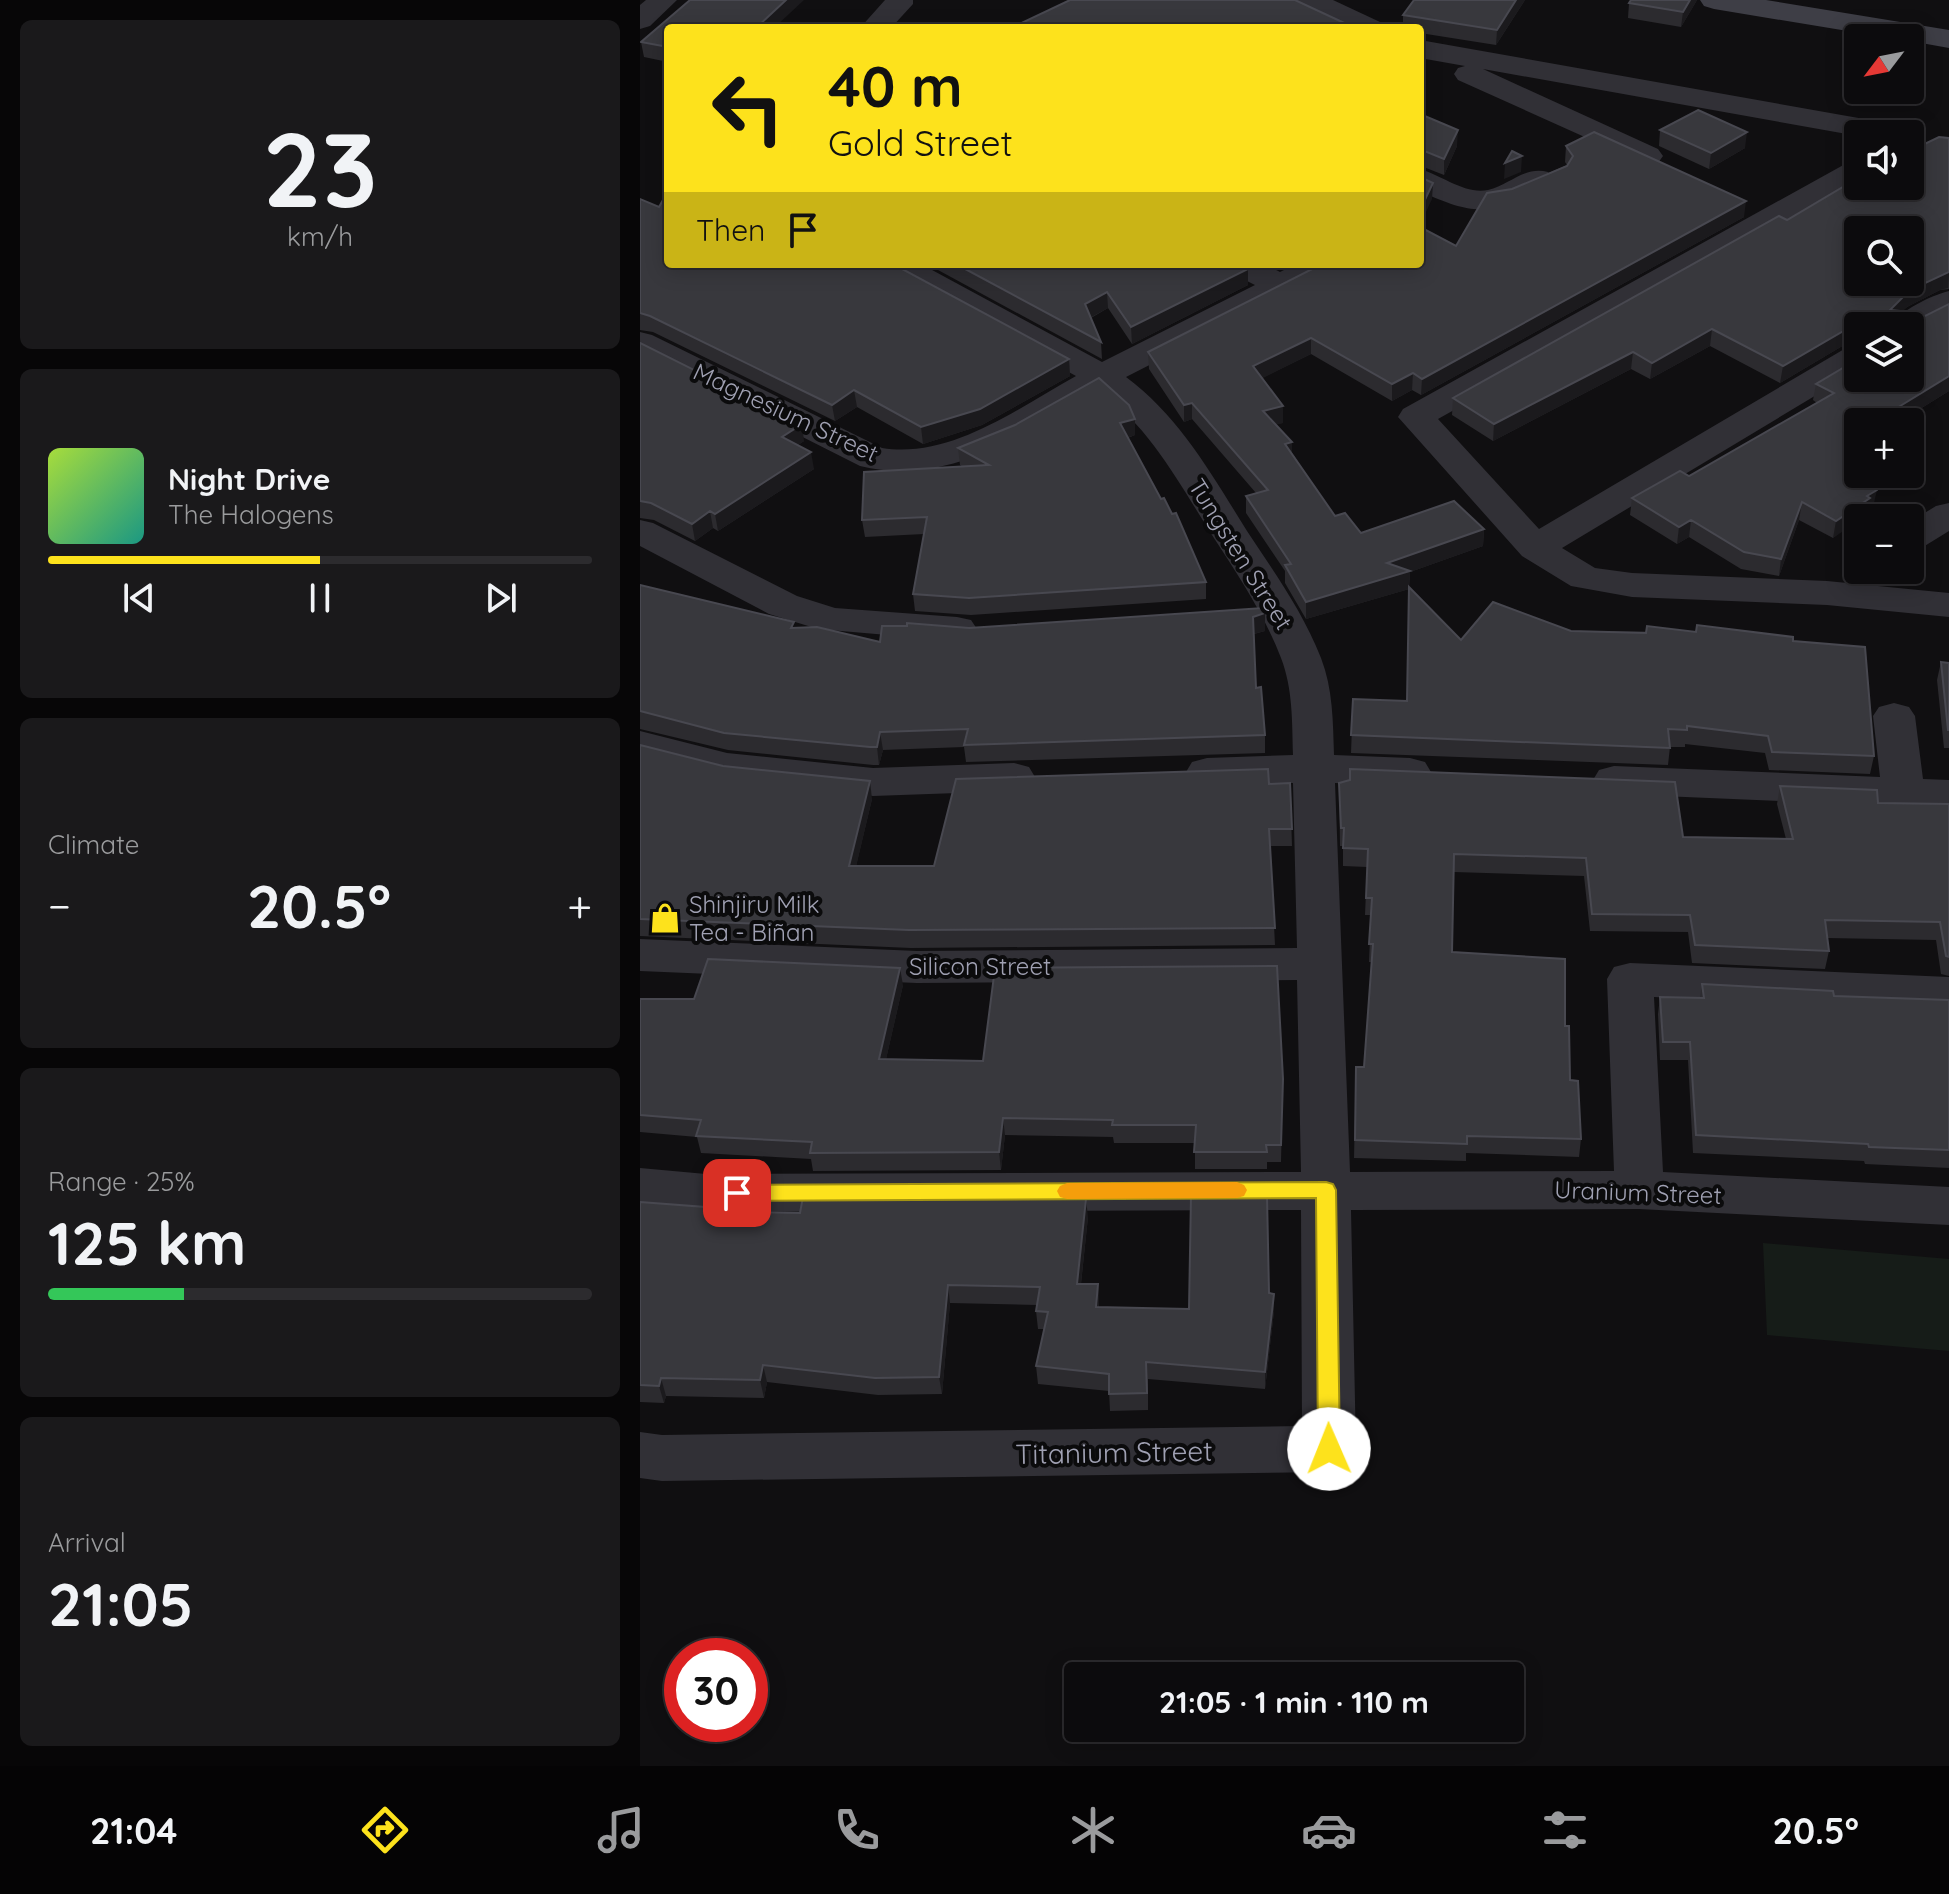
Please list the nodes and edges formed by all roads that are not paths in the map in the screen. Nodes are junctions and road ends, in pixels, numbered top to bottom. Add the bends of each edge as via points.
1 (663, 0) edge
2 (899, 0) edge
3 (1310, 0) edge
4 (1714, 0) edge
5 (1768, 0) edge
6 (640, 20) edge
7 (879, 24) edge
8 (1361, 24) edge
9 (1949, 29) edge
10 (1949, 39) edge
11 (1424, 51) edge
12 (1424, 52) edge
13 (1844, 125) edge
14 (1676, 169) edge
15 (1553, 172) edge
16 (1844, 176) edge
17 (1424, 181) edge
18 (1457, 196) junction
19 (1424, 213) edge
20 (903, 268) edge
21 (1247, 268) edge
22 (1314, 268) edge
23 (1280, 285) junction
24 (1949, 301) edge
25 (1924, 316) edge
26 (640, 342) edge
27 (1844, 363) edge
28 (1102, 376) junction
29 (1949, 514) edge
30 (1924, 530) edge
31 (640, 531) edge
32 (1535, 548) junction
33 (1844, 582) edge
34 (1827, 593) junction
35 (1949, 605) edge
36 (1279, 609) junction
37 (1233, 612) edge
38 (986, 629) edge
39 (1894, 716) dead end
40 (640, 745) edge
41 (1314, 768) junction
42 (1173, 773) edge
43 (1442, 773) edge
44 (1047, 776) edge
45 (1569, 778) edge
46 (1903, 791) junction
47 (1949, 794) edge
48 (640, 955) edge
49 (1320, 964) junction
50 (1949, 994) edge
51 (640, 1187) edge
52 (1326, 1190) junction
53 (1639, 1190) junction
54 (1949, 1206) edge
55 (640, 1455) edge

1 - 6 street
2 - 7 street
3 - 8 street
4 - 10 street
5 - 9 street
11 - 13 street
12 - 14 street
15 - 18 street via 1490,201
16 - 32 street via 1762,209 1416,417
17 - 18 street
18 - 19 street
20 - 28 street, Tungsten Street
21 - 23 street
22 - 23 street, Magnesium Street
23 - 28 street, Magnesium Street
24 - 25 street
26 - 28 street, Magnesium Street via 873,458 900,462 931,459 988,439
27 - 32 street
28 - 36 street, Tungsten Street via 1137,402 1169,438
29 - 30 street
31 - 38 street via 783,605 832,620
32 - 34 street via 1585,578 1632,585
33 - 34 street
34 - 35 street
36 - 37 street
36 - 41 street, Tungsten Street via 1302,660 1312,701
39 - 46 street
40 - 44 street via 727,767 873,782
41 - 42 street
41 - 43 street
41 - 49 street, Tungsten Street
45 - 46 street
46 - 47 street
48 - 49 street, Silicon Street via 917,967
49 - 52 street, Tungsten Street
50 - 53 street via 1630,979
51 - 52 street, Uranium Street via 706,1193
52 - 53 street, Uranium Street
52 - 55 street, Titanium Street via 1329,1449
53 - 54 street, Uranium Street

